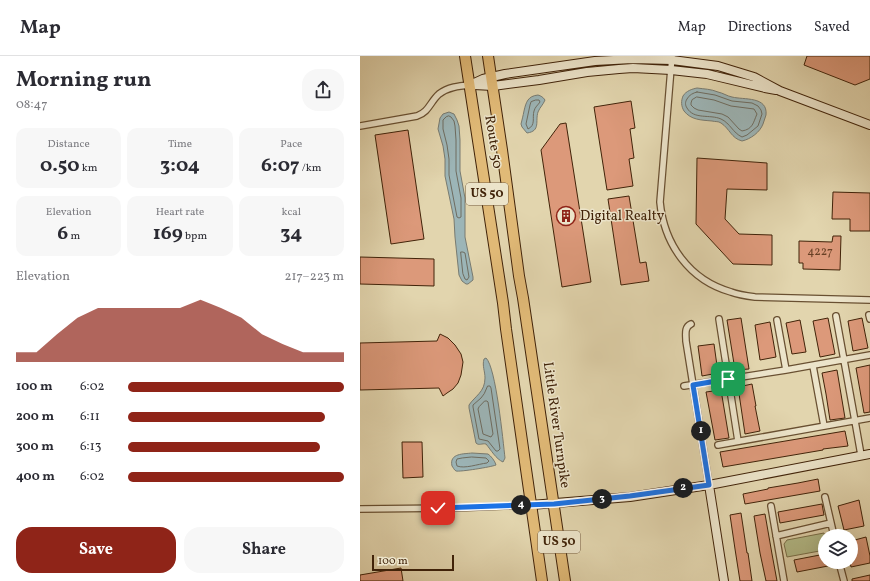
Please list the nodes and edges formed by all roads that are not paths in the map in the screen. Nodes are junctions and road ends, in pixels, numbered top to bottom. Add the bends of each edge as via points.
1 (465, 56) edge
2 (488, 56) edge
3 (672, 58) edge
4 (671, 70) junction
5 (492, 81) junction
6 (470, 85) junction
7 (780, 91) junction
8 (870, 125) edge
9 (360, 126) edge
10 (523, 298) joint
11 (870, 300) edge
12 (836, 316) dead end
13 (719, 318) dead end
14 (777, 320) dead end
15 (691, 324) dead end
16 (870, 355) edge
17 (844, 360) junction
18 (813, 366) junction
19 (786, 370) junction
20 (728, 379) junction
21 (693, 385) junction
22 (684, 386) dead end
23 (870, 418) edge
24 (855, 421) junction
25 (824, 426) junction
26 (738, 441) junction
27 (718, 445) dead end
28 (870, 454) edge
29 (861, 456) junction
30 (709, 485) junction
31 (825, 497) dead end
32 (554, 504) junction
33 (531, 505) junction
34 (771, 506) dead end
35 (360, 509) edge
36 (831, 523) junction
37 (832, 529) edge
38 (776, 536) junction
39 (841, 569) edge
40 (542, 581) edge
41 (564, 581) edge
42 (724, 581) edge
43 (784, 581) edge
44 (844, 581) edge

1 - 6 highway, Route 50 / US 50
2 - 5 highway, Route 50 / US 50
3 - 4 street
3 - 5 main road via 594,61 505,74
3 - 7 main road via 718,66 754,76
4 - 5 main road via 633,68
4 - 7 main road via 707,74
4 - 11 street via 660,202 666,231 683,261 698,276 711,284 739,295
5 - 6 main road
5 - 10 highway, Route 50 / US 50
6 - 9 street via 445,90 427,110 417,116
6 - 33 highway, Route 50 / US 50
7 - 8 main road
10 - 32 highway, Little River Turnpike / US 50
12 - 17 street
13 - 20 street
14 - 19 street
15 - 21 street via 686,328 686,334
16 - 17 street
17 - 18 street
17 - 24 street
18 - 19 street
18 - 25 street
19 - 20 street
20 - 21 street
20 - 26 street
21 - 22 street
21 - 30 street
23 - 24 street
24 - 25 street
24 - 29 street
25 - 26 street
26 - 27 street
28 - 29 main road
29 - 30 main road
30 - 32 main road
30 - 42 main road
31 - 36 street
32 - 33 main road
32 - 41 highway, Little River Turnpike / US 50
33 - 35 street
33 - 40 highway, US 50
34 - 38 street
36 - 37 street
36 - 38 street
38 - 43 street
39 - 44 street

